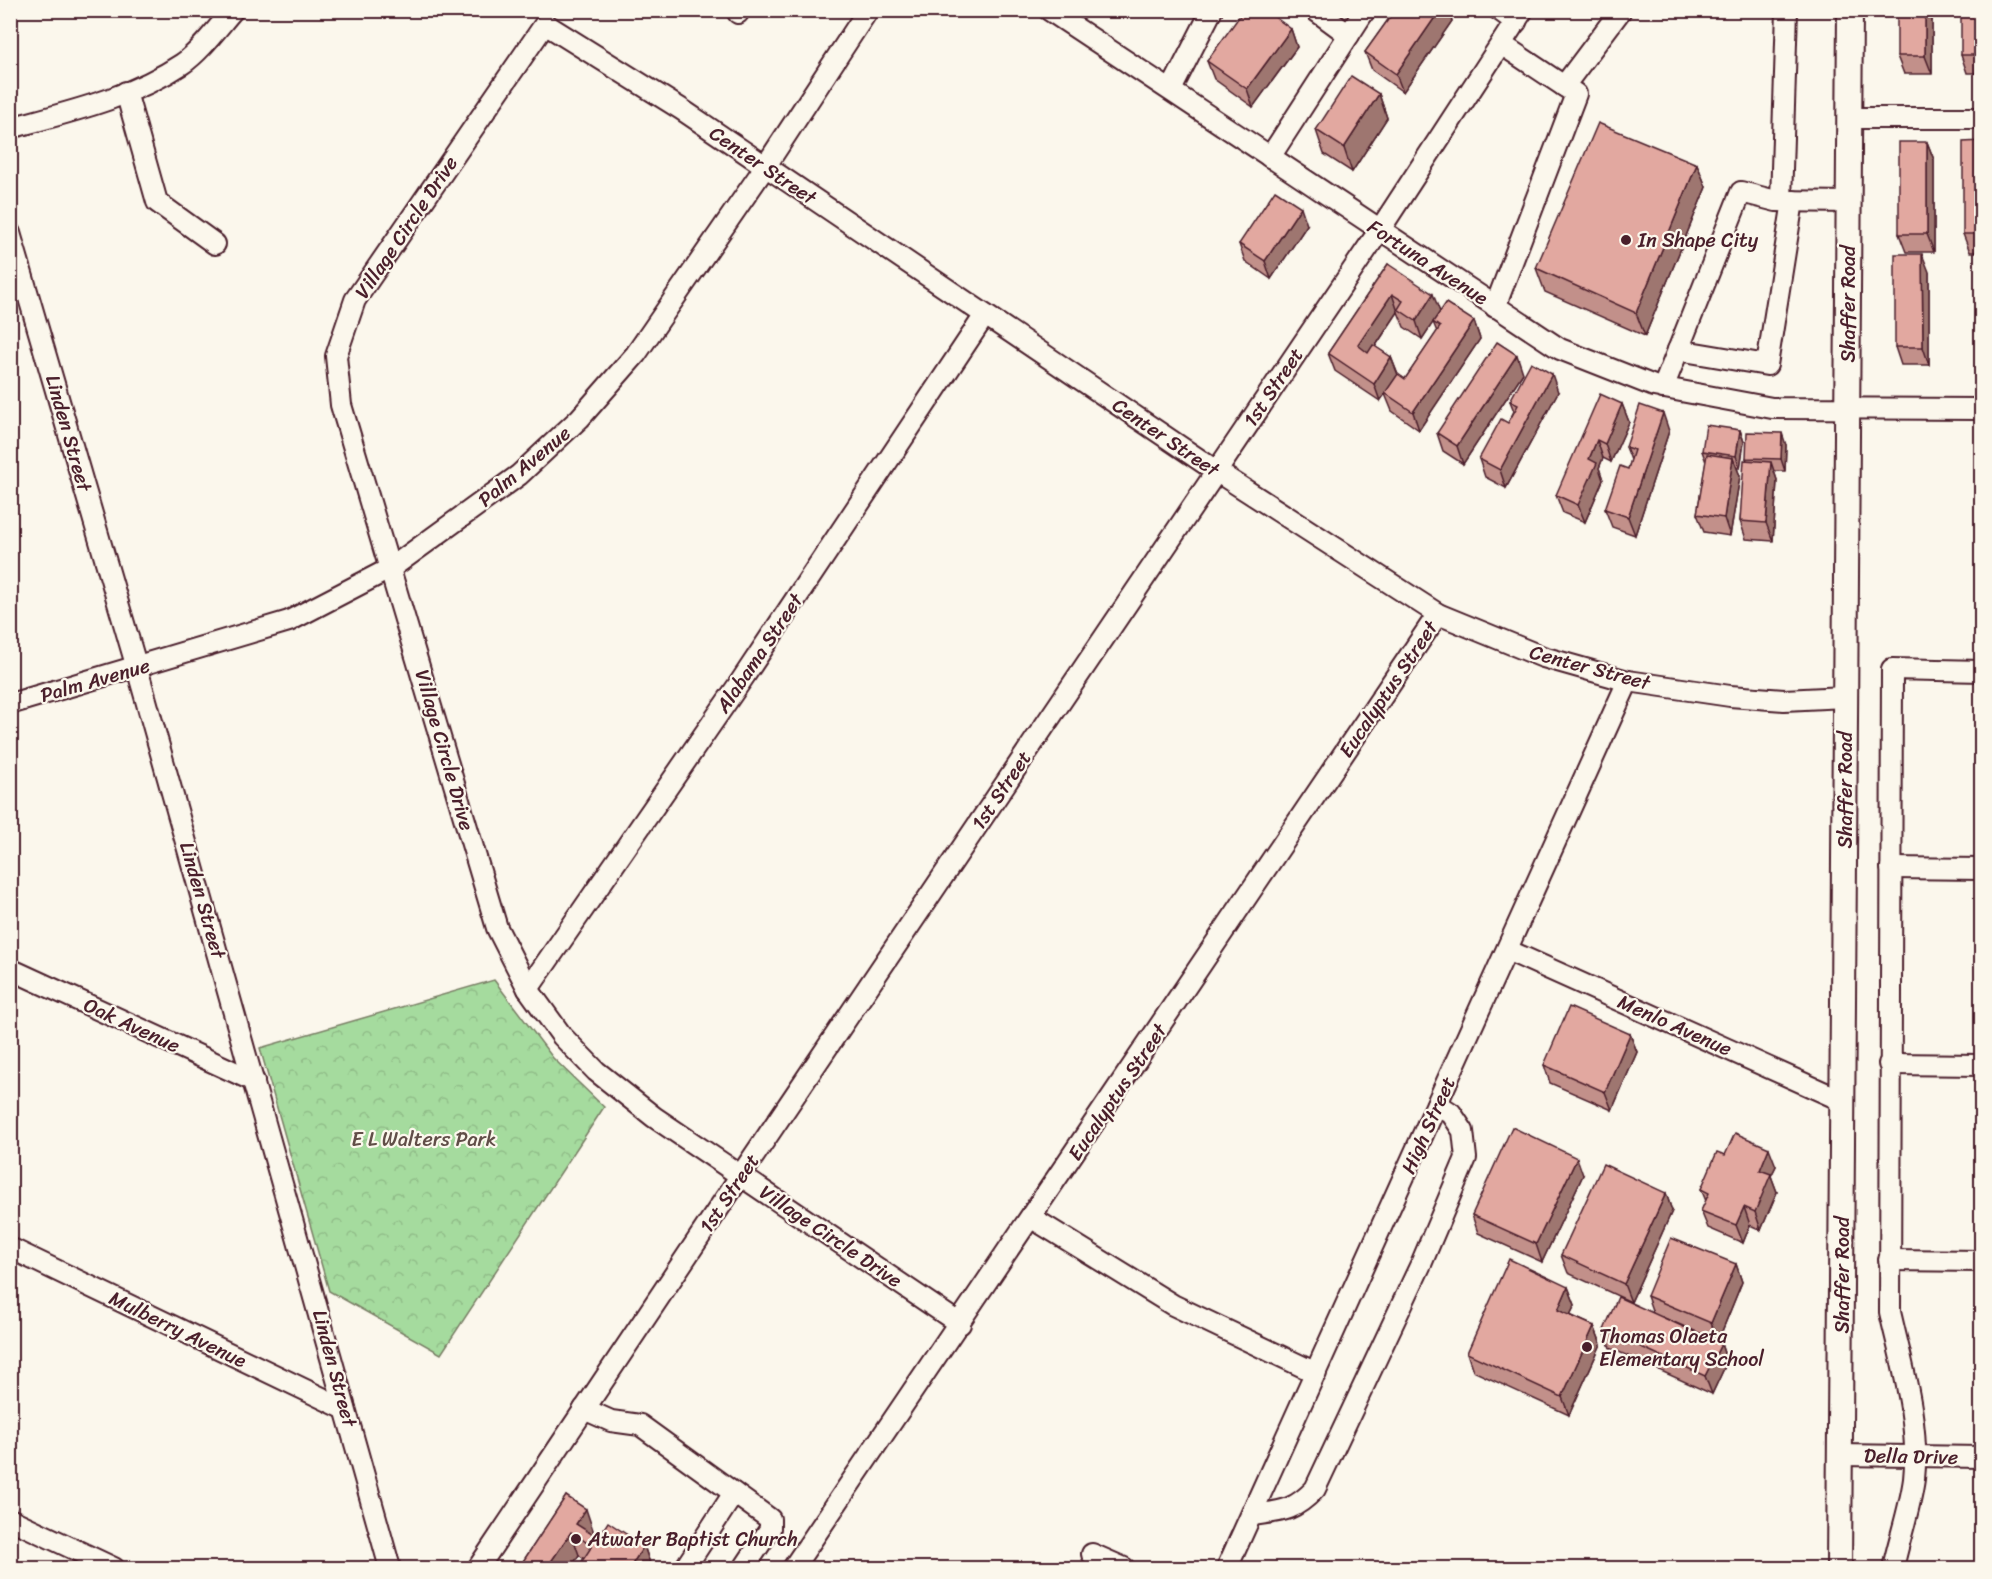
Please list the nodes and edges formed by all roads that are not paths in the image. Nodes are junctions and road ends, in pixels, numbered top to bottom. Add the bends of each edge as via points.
1 (233, 10) edge
2 (868, 10) edge
3 (1049, 10) edge
4 (1212, 10) edge
5 (1315, 10) edge
6 (1365, 10) edge
7 (1499, 10) edge
8 (1621, 10) edge
9 (1786, 10) edge
10 (1850, 10) edge
11 (1519, 16) edge
12 (545, 24) joint
13 (1349, 35) junction
14 (1501, 44) junction
15 (1564, 86) junction
16 (1171, 90) junction
17 (126, 92) junction
18 (1849, 118) junction
19 (1982, 118) edge
20 (10, 128) edge
21 (1270, 157) junction
22 (765, 167) junction
23 (1787, 201) junction
24 (1849, 202) junction
25 (1379, 231) junction
26 (10, 233) edge
27 (215, 244) dead end
28 (1495, 307) junction
29 (985, 315) junction
30 (1678, 350) junction
31 (1663, 387) junction
32 (1848, 409) junction
33 (1982, 409) edge
34 (1216, 471) junction
35 (391, 568) junction
36 (1438, 614) junction
37 (137, 668) junction
38 (1982, 671) edge
39 (1628, 681) junction
40 (1845, 697) junction
41 (10, 704) edge
42 (1891, 868) junction
43 (1982, 869) edge
44 (1507, 950) junction
45 (10, 969) edge
46 (528, 989) junction
47 (1889, 1064) junction
48 (1982, 1065) edge
49 (254, 1081) junction
50 (1843, 1101) junction
51 (1437, 1104) junction
52 (741, 1175) junction
53 (1032, 1218) junction
54 (10, 1248) edge
55 (1888, 1260) junction
56 (1982, 1261) edge
57 (960, 1324) junction
58 (1316, 1373) junction
59 (345, 1409) junction
60 (584, 1409) junction
61 (1840, 1455) junction
62 (1914, 1456) junction
63 (1982, 1457) edge
64 (734, 1493) junction
65 (1252, 1515) junction
66 (10, 1519) edge
67 (1092, 1554) dead end
68 (114, 1569) edge
69 (390, 1569) edge
70 (478, 1569) edge
71 (685, 1569) edge
72 (744, 1569) edge
73 (793, 1569) edge
74 (1124, 1569) edge
75 (1227, 1569) edge
76 (1839, 1569) edge
77 (1893, 1569) edge

1 - 17 street via 184,63
2 - 22 street, Palm Avenue
3 - 16 street, Fortuna Avenue
4 - 16 street
5 - 13 street
6 - 13 street
7 - 11 street
8 - 15 street
9 - 23 street
10 - 18 main road, Shaffer Road
11 - 14 street, 1st Street
12 - 22 street, Center Street
12 - 35 street, Village Circle Drive via 355,300 336,356 341,405
13 - 21 street
14 - 15 street
14 - 25 street, 1st Street
15 - 28 street via 1576,94
16 - 21 street, Fortuna Avenue
17 - 20 street via 82,109
17 - 27 street via 157,202
18 - 19 street
18 - 24 main road, Shaffer Road
21 - 25 street, Fortuna Avenue
22 - 29 street, Center Street
22 - 35 street, Palm Avenue via 636,354 580,418 519,475
23 - 24 street
23 - 30 street via 1740,192
23 - 30 street via 1767,365
24 - 32 main road, Shaffer Road
25 - 28 street, Fortuna Avenue
25 - 34 street, 1st Street
26 - 37 street, Linden Street
28 - 31 street, Fortuna Avenue via 1560,349
29 - 34 street, Center Street
29 - 46 street, Alabama Street via 741,681
30 - 31 street
31 - 32 street, Fortuna Avenue via 1772,408
32 - 33 street, Fortuna Avenue
32 - 40 main road, Shaffer Road
34 - 36 street, Center Street
34 - 52 street, 1st Street
35 - 37 street, Palm Avenue via 289,621
35 - 46 street, Village Circle Drive via 497,928
36 - 39 street, Center Street via 1543,657
36 - 53 street, Eucalyptus Street
37 - 41 street, Palm Avenue
37 - 49 street, Linden Street
38 - 42 street via 1892,669
39 - 40 street, Center Street via 1784,700
39 - 44 street, High Street
40 - 50 main road, Shaffer Road
42 - 43 street
42 - 47 street
44 - 50 street, Menlo Avenue
44 - 51 street, High Street
45 - 49 street, Oak Avenue
46 - 52 street, Village Circle Drive via 562,1036 596,1071 654,1117
47 - 48 street
47 - 55 street
49 - 59 street, Linden Street
50 - 61 main road, Shaffer Road
51 - 58 street, High Street
51 - 65 street via 1450,1113 1463,1131 1466,1158 1421,1264 1315,1489 1301,1504 1287,1510
52 - 57 street, Village Circle Drive
52 - 60 street, 1st Street
53 - 57 street, Eucalyptus Street
53 - 58 street via 1173,1305
54 - 59 street, Mulberry Avenue
55 - 56 street
55 - 62 street via 1890,1312 1907,1389
57 - 73 street, Eucalyptus Street
58 - 65 street, High Street
59 - 69 street, Linden Street
60 - 64 street via 610,1421 640,1425
60 - 70 street, 1st Street
61 - 62 street, Della Drive
61 - 76 main road, Shaffer Road
62 - 63 street, Della Drive
62 - 77 street via 1914,1480
64 - 71 street
64 - 72 street via 770,1519 770,1529
65 - 75 street, High Street
66 - 68 street
67 - 74 street

